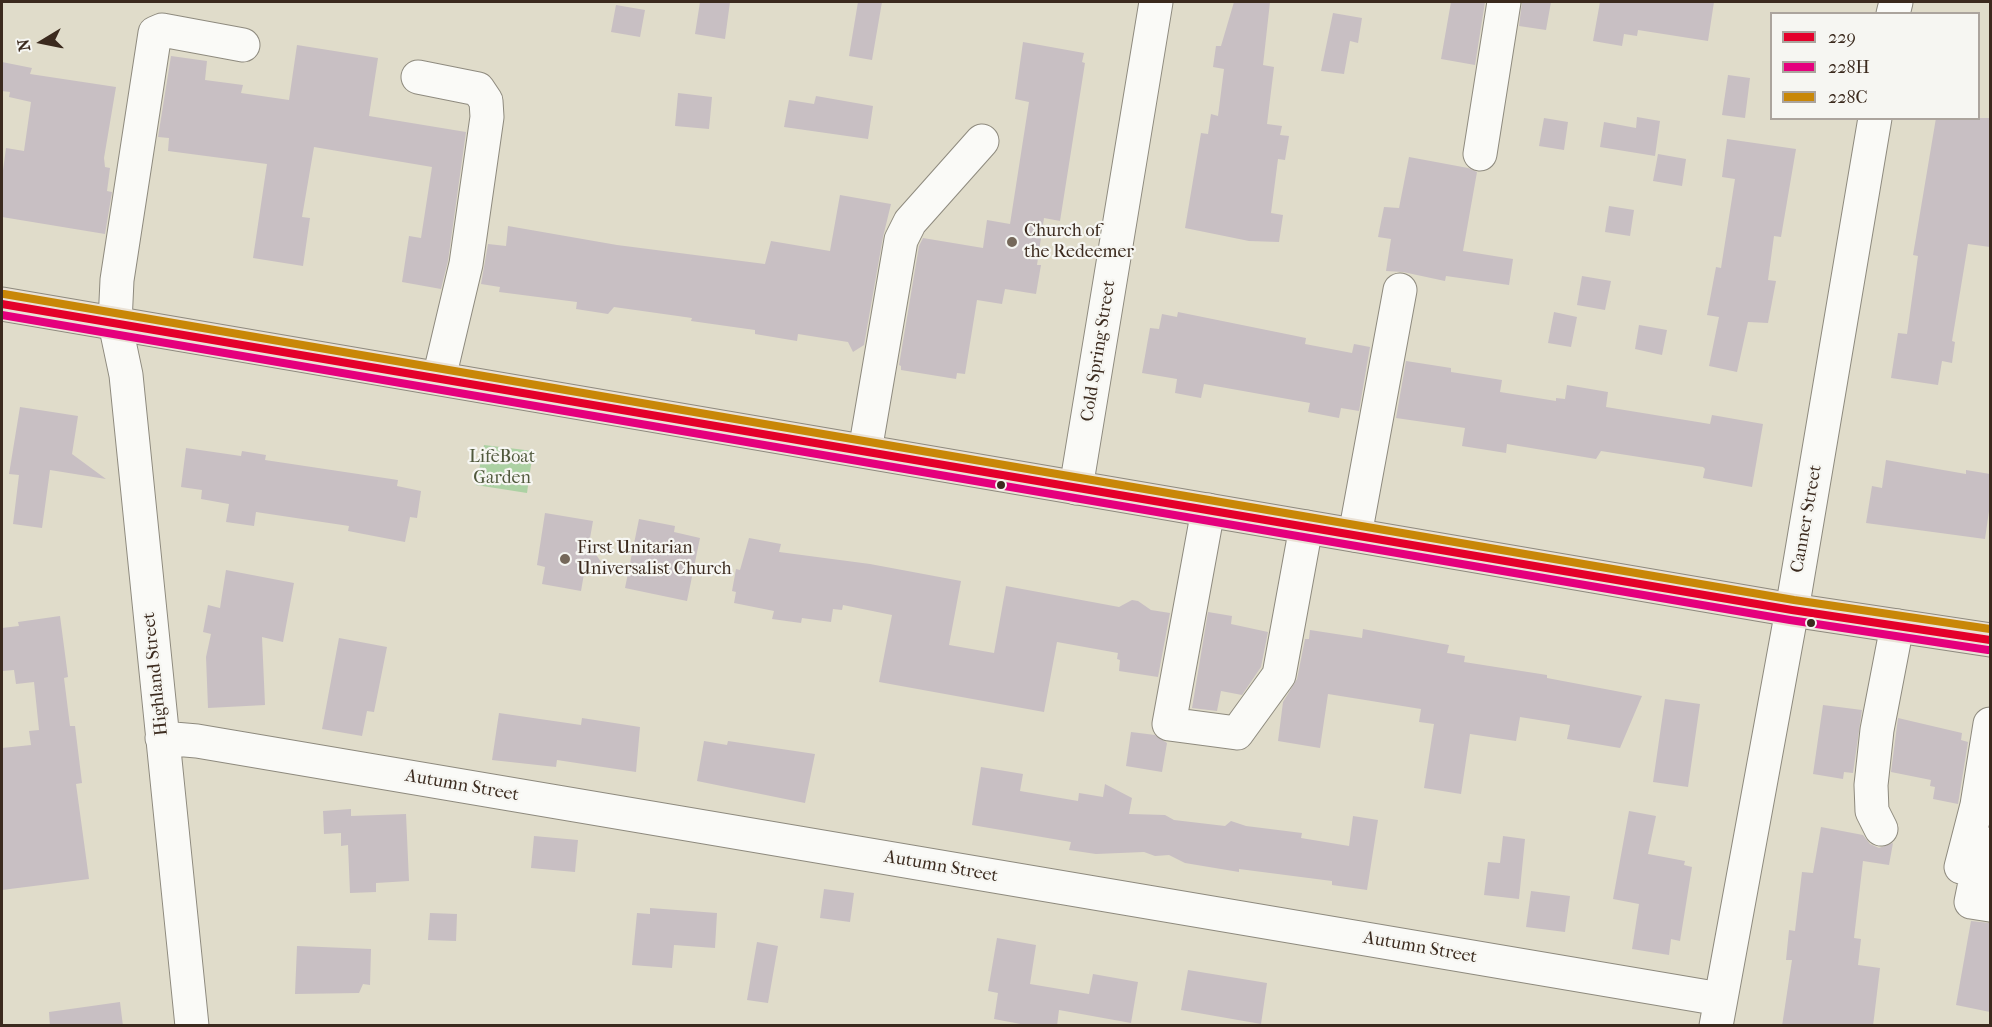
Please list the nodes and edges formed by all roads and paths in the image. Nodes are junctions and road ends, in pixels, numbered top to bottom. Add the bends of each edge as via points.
1 (1156, 2) edge
2 (1504, 2) edge
3 (243, 45) dead end
4 (418, 77) dead end
5 (1875, 120) edge
6 (982, 141) dead end
7 (1480, 154) dead end
8 (1400, 290) dead end
9 (2, 304) edge
10 (115, 323) junction
11 (439, 378) junction
12 (864, 451) junction
13 (1076, 488) junction
14 (1208, 510) junction
15 (1306, 527) junction
16 (1355, 535) junction
17 (1791, 610) junction
18 (1897, 626) junction
19 (1990, 640) edge
20 (1990, 723) edge
21 (162, 738) junction
22 (1990, 809) edge
23 (1881, 829) dead end
24 (1961, 867) dead end
25 (1990, 905) edge
26 (1718, 1012) edge
27 (192, 1026) edge

1 - 13 street, Cold Spring Street
2 - 7 street
3 - 10 street, Highland Street via 162,30 155,33 117,280
4 - 11 street via 478,89 486,101 487,117 465,264
5 - 17 street, Canner Street
6 - 12 street via 910,222 901,240
8 - 16 street
9 - 10 main road
10 - 11 main road
10 - 21 street, Highland Street via 126,375
11 - 12 main road
12 - 13 main road
13 - 14 main road
14 - 15 main road
14 - 15 street via 1169,724 1238,733 1279,675
15 - 16 main road
16 - 17 main road
17 - 18 main road
17 - 26 street, Canner Street
18 - 19 main road
18 - 23 street via 1871,785 1872,810
20 - 24 street via 1977,805
21 - 26 street, Autumn Street via 220,745
21 - 27 street, Highland Street
22 - 25 street via 1971,902

